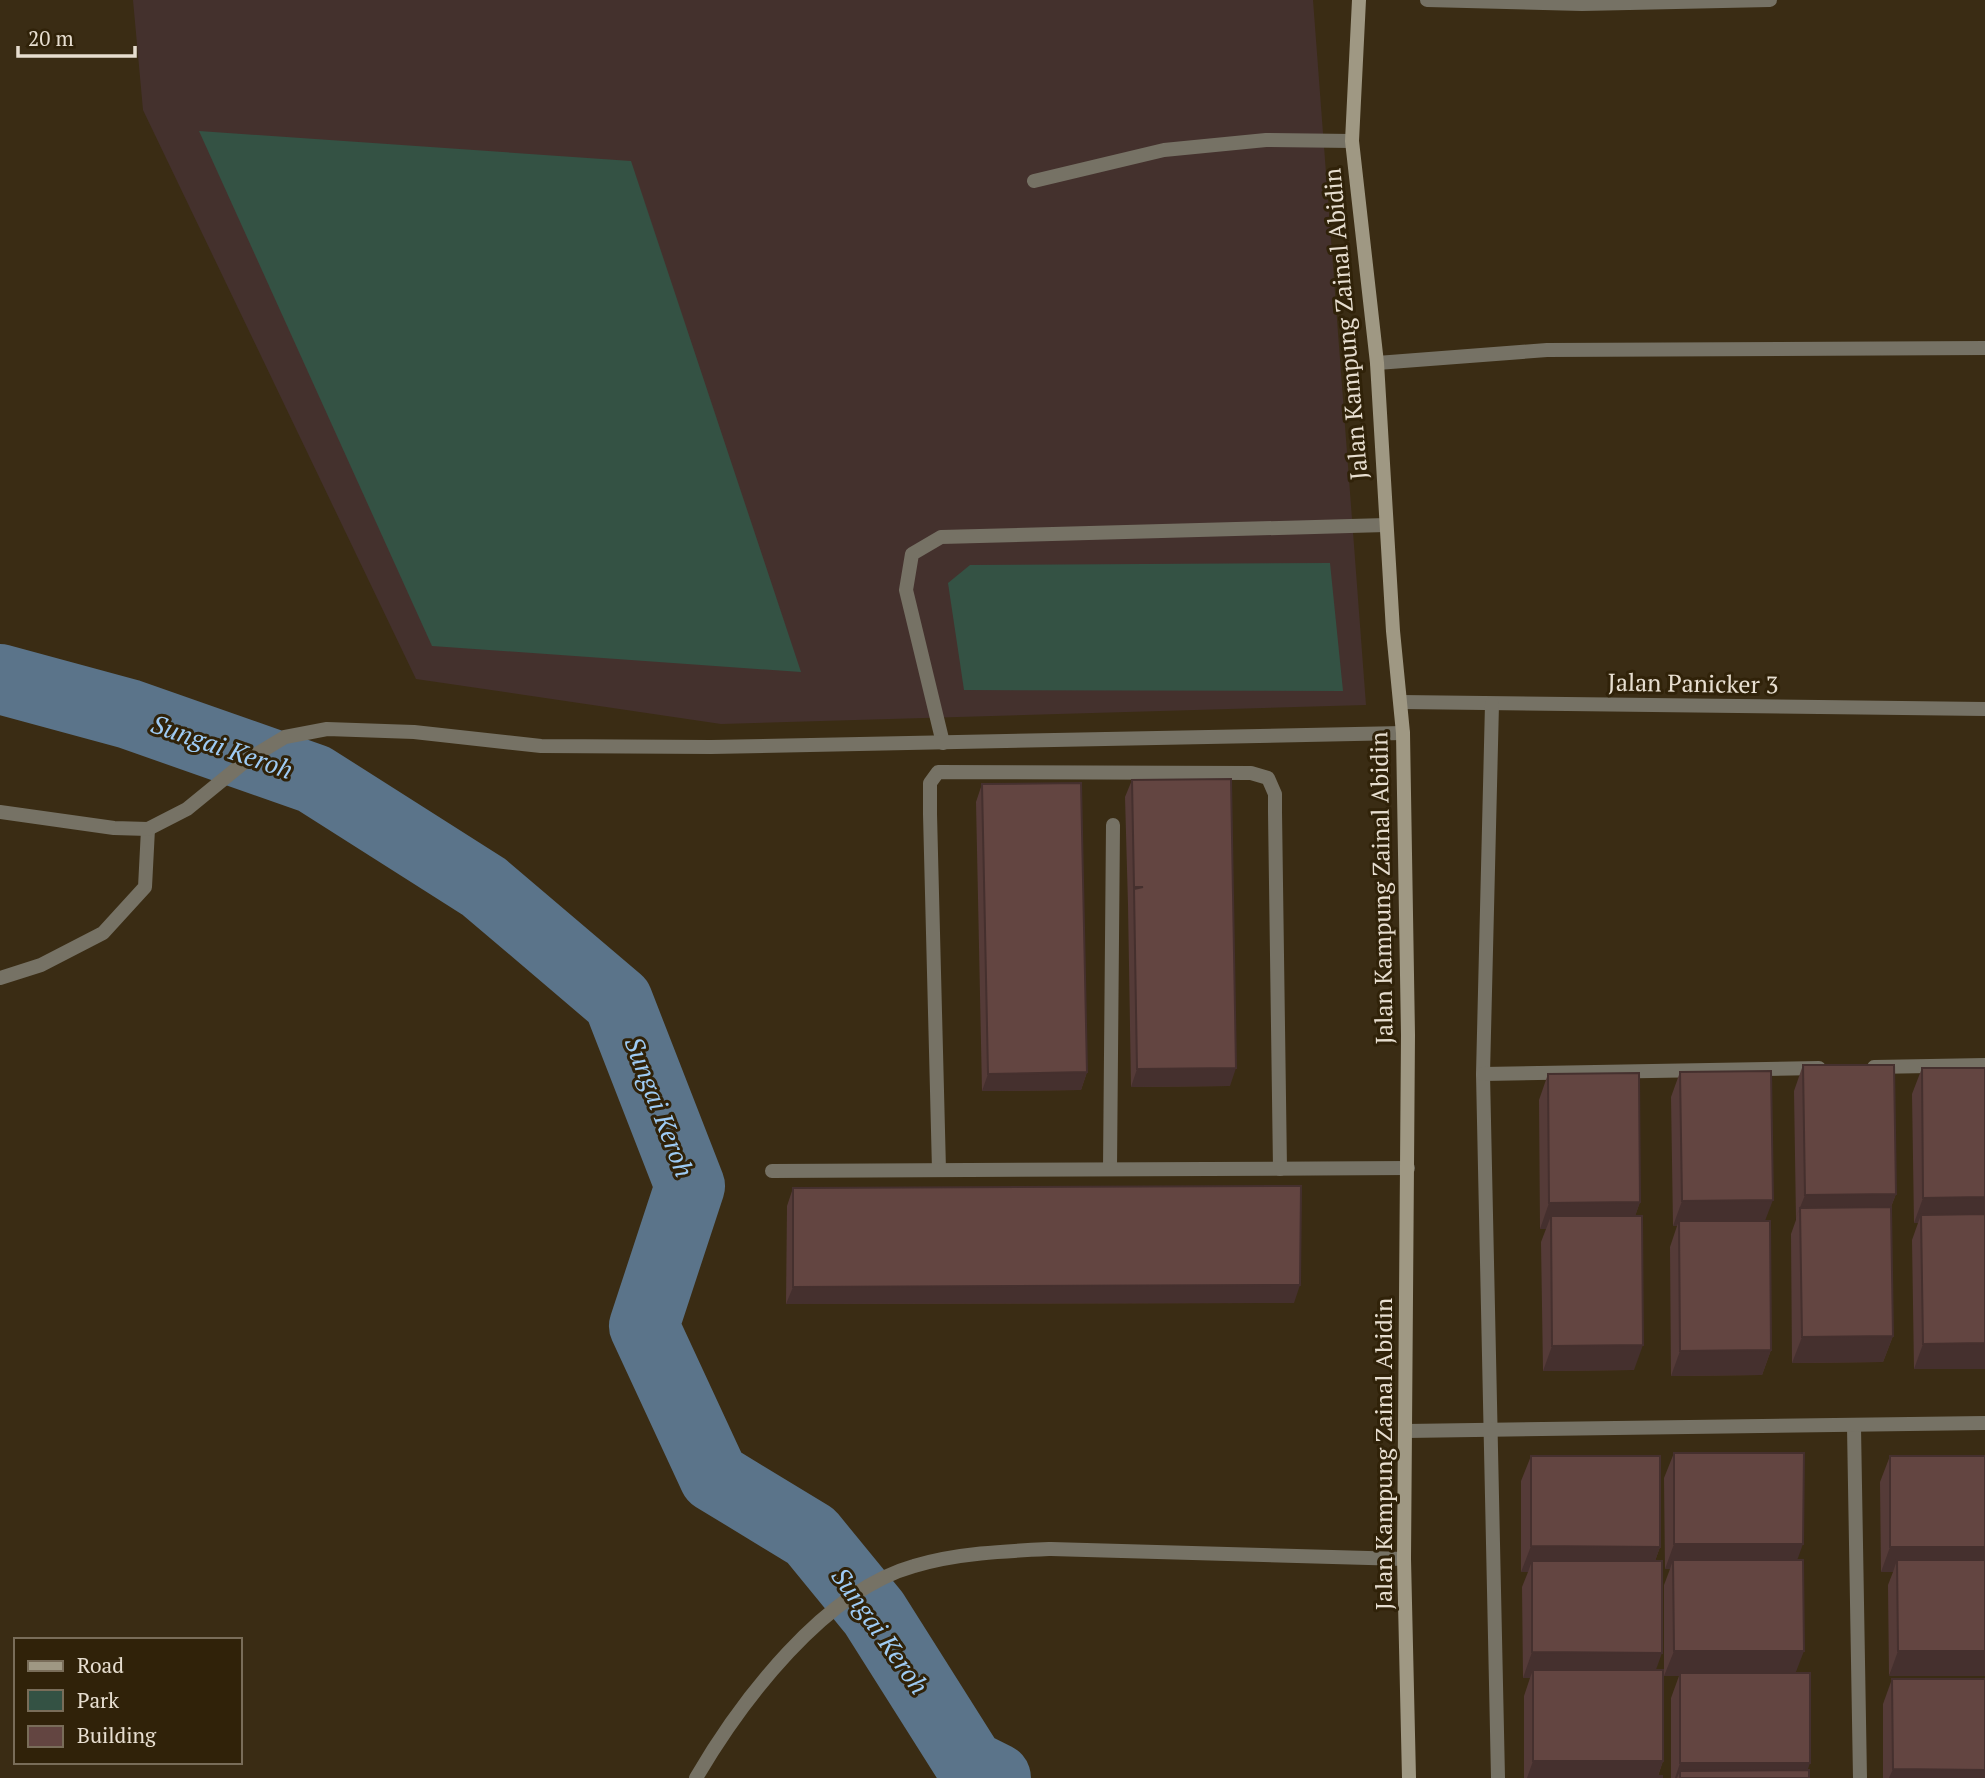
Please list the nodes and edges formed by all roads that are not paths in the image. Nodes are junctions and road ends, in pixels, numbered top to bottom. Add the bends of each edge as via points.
1 (1359, 0) edge
2 (1427, 0) edge
3 (1770, 0) edge
4 (1352, 141) junction
5 (1034, 181) dead end
6 (1985, 348) edge
7 (1377, 363) junction
8 (1386, 525) junction
9 (1401, 702) junction
10 (1492, 704) junction
11 (1985, 709) edge
12 (1403, 733) junction
13 (943, 743) junction
14 (0, 812) edge
15 (1113, 825) dead end
16 (148, 829) junction
17 (0, 978) edge
18 (1985, 1065) edge
19 (1832, 1068) edge
20 (1860, 1068) edge
21 (1483, 1074) junction
22 (1408, 1168) junction
23 (1110, 1169) junction
24 (1280, 1169) junction
25 (939, 1170) junction
26 (772, 1171) dead end
27 (1985, 1423) edge
28 (1854, 1427) junction
29 (1491, 1430) junction
30 (1406, 1431) junction
31 (1404, 1559) junction
32 (696, 1778) edge
33 (1409, 1778) edge
34 (1498, 1778) edge
35 (1860, 1778) edge

1 - 4 street, Jalan Kampung Zainal Abidin
2 - 3 street via 1582,4
4 - 5 street via 1266,140 1164,150
4 - 7 street, Jalan Kampung Zainal Abidin
6 - 7 street via 1547,350
7 - 8 street, Jalan Kampung Zainal Abidin
8 - 9 street, Jalan Kampung Zainal Abidin
8 - 13 street via 941,537 912,554 906,590
9 - 10 street, Jalan Panicker 3
9 - 12 street, Jalan Kampung Zainal Abidin
10 - 11 street, Jalan Panicker 3
10 - 21 street
12 - 13 street
12 - 22 street, Jalan Kampung Zainal Abidin
13 - 16 street via 541,746 327,729 285,737 247,760 187,809
14 - 16 street
15 - 23 street
16 - 17 street via 145,887 103,933 41,965
18 - 20 street
19 - 21 street
21 - 29 street
22 - 24 street
22 - 30 street, Jalan Kampung Zainal Abidin
23 - 24 street
23 - 25 street
24 - 25 street via 1275,794 1268,778 1251,772 938,772 930,783 930,814
25 - 26 street
27 - 28 street
28 - 29 street
28 - 35 street
29 - 30 street
29 - 34 street
30 - 31 street, Jalan Kampung Zainal Abidin
31 - 32 street via 1051,1549 993,1552 914,1566 877,1581 836,1607 749,1698
31 - 33 street, Jalan Kampung Zainal Abidin

